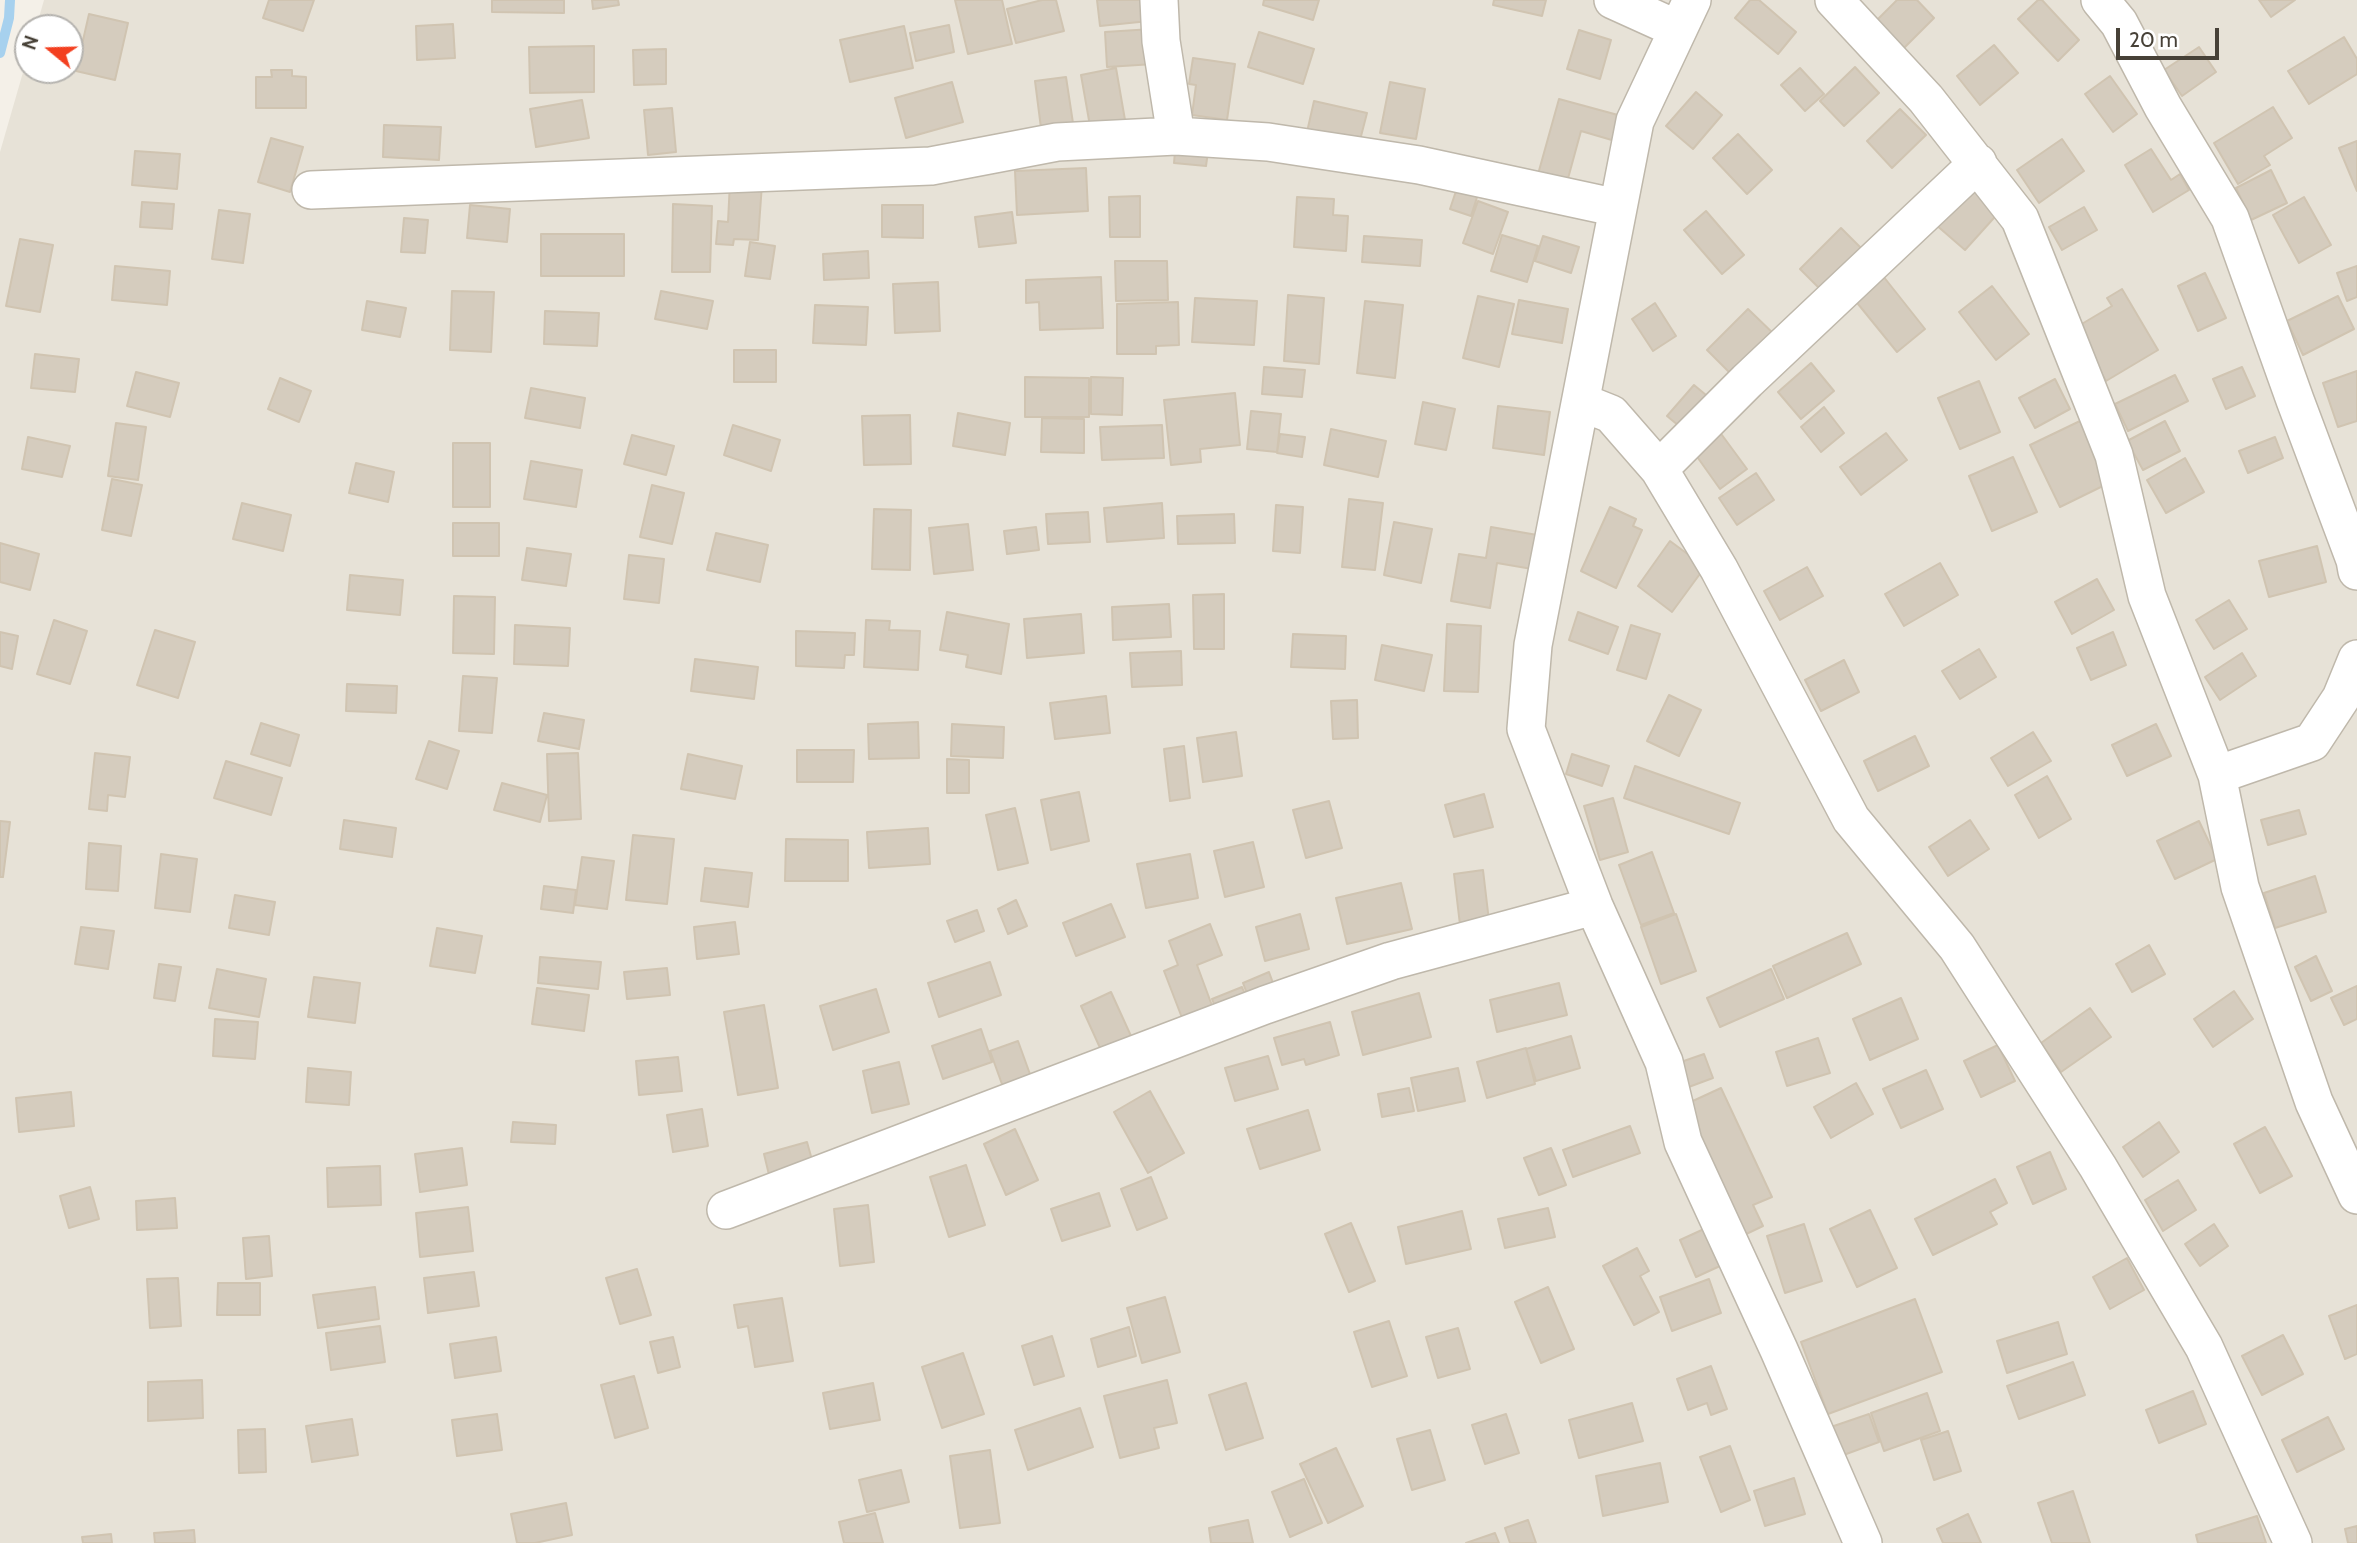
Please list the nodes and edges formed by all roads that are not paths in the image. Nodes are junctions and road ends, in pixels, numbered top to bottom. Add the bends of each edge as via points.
1 (1158, 0) edge
2 (1613, 0) edge
3 (1834, 0) edge
4 (2100, 0) edge
5 (1685, 14) edge
6 (1175, 136) junction
7 (1978, 163) junction
8 (311, 190) dead end
9 (1618, 208) junction
10 (1581, 402) junction
11 (1659, 470) junction
12 (2357, 571) edge
13 (2357, 659) edge
14 (2217, 775) junction
15 (1594, 905) junction
16 (2357, 1195) edge
17 (726, 1210) dead end
18 (1863, 1543) edge
19 (2293, 1543) edge

1 - 6 street
2 - 5 street
3 - 7 street
4 - 12 street via 2119,23 2230,218
5 - 9 street via 1635,121
6 - 8 street via 1057,142 931,166
6 - 9 street via 1268,142 1419,165
7 - 11 street via 1746,381
7 - 14 street via 2020,219 2114,455 2147,596
9 - 10 street
10 - 11 street via 1611,414
10 - 15 street via 1533,645 1526,729
11 - 19 street via 1719,569 1851,819 1957,947 2105,1179 2204,1347
13 - 14 street via 2341,698 2312,742
14 - 16 street via 2240,887 2314,1102
15 - 17 street via 1391,961 1265,1004
15 - 18 street via 1664,1062 1683,1142

